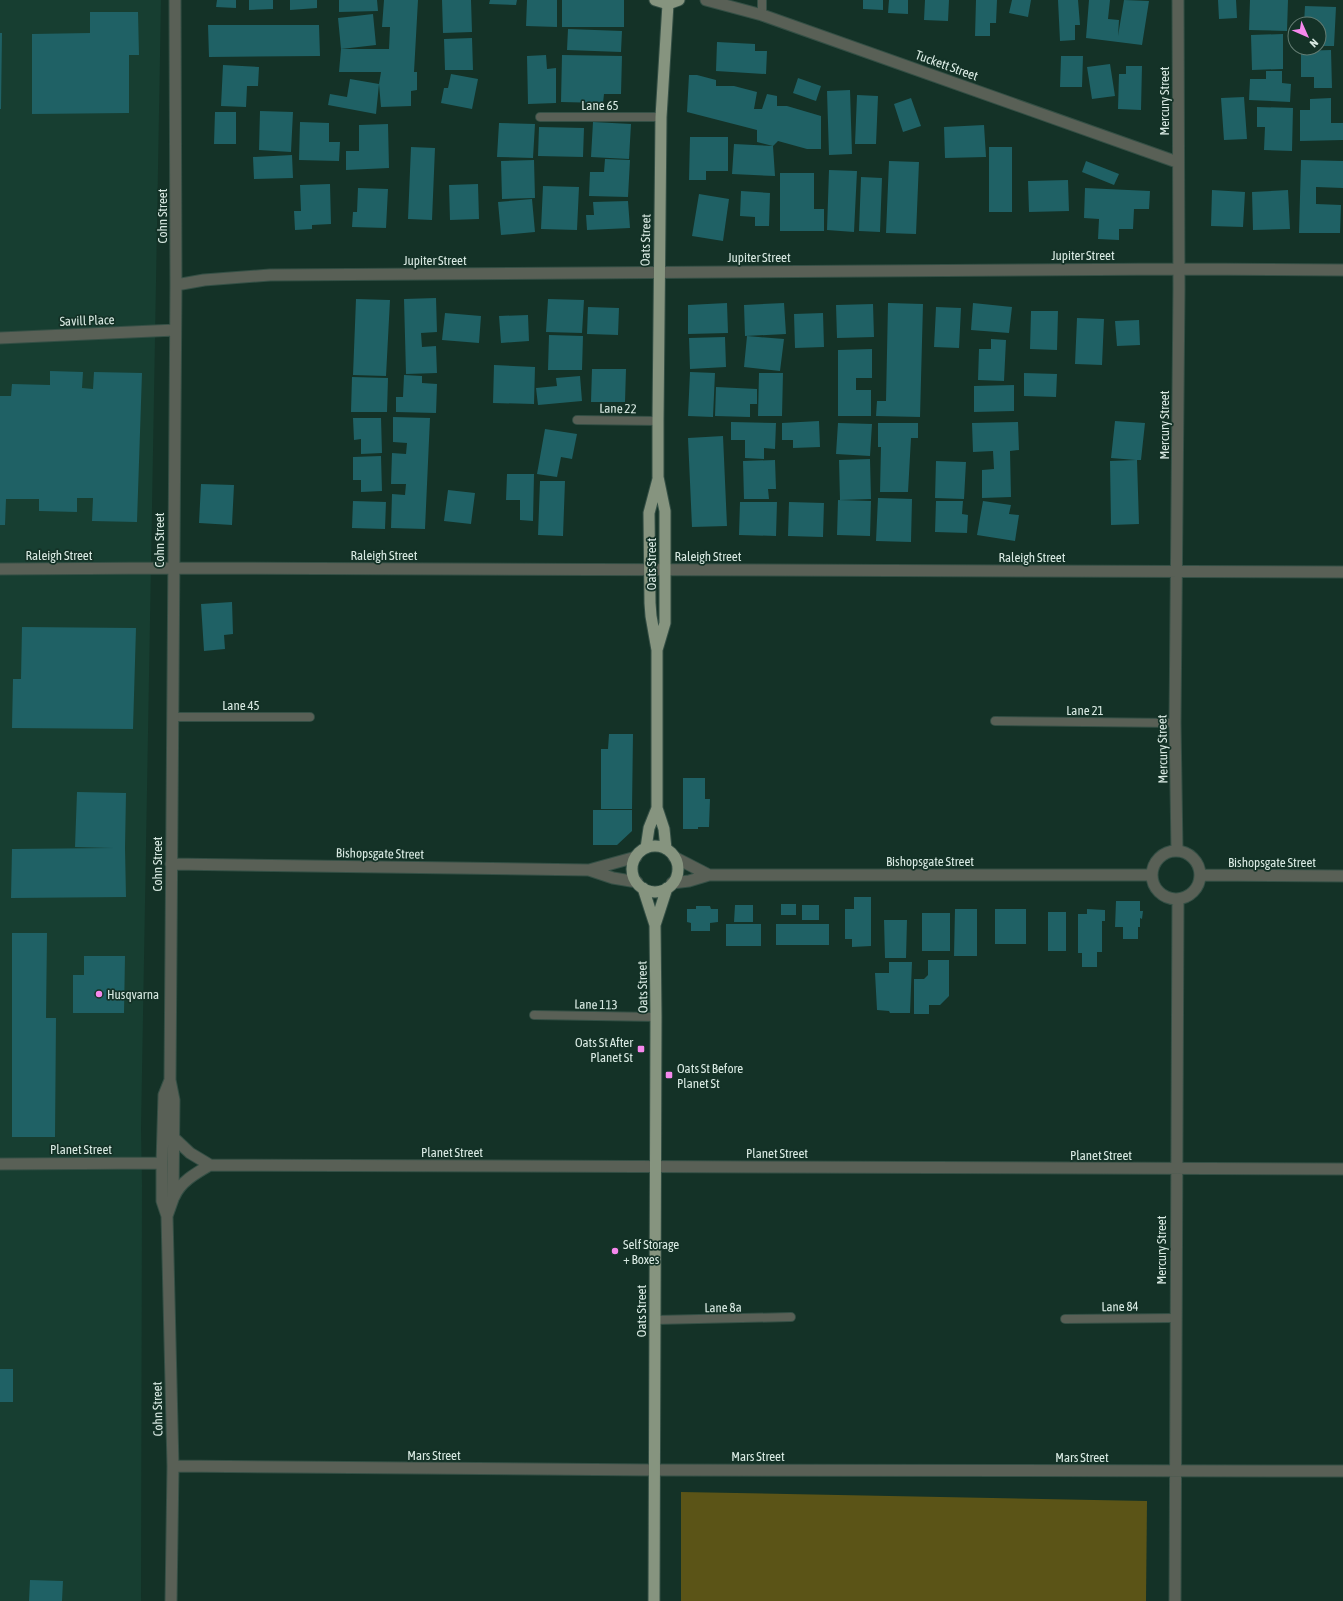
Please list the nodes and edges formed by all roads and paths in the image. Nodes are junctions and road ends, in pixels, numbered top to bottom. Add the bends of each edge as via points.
1 (175, 0) edge
2 (655, 0) edge
3 (679, 0) edge
4 (706, 0) edge
5 (762, 0) edge
6 (1178, 0) edge
7 (668, 4) junction
8 (762, 15) junction
9 (540, 117) dead end
10 (661, 117) junction
11 (1178, 162) junction
12 (1179, 269) junction
13 (1343, 270) edge
14 (659, 272) junction
15 (176, 285) junction
16 (174, 330) junction
17 (0, 338) edge
18 (577, 420) dead end
19 (658, 421) junction
20 (658, 477) junction
21 (173, 568) junction
22 (0, 569) edge
23 (650, 570) junction
24 (665, 570) junction
25 (1178, 572) junction
26 (1343, 572) edge
27 (657, 650) junction
28 (172, 717) junction
29 (310, 717) dead end
30 (995, 721) dead end
31 (1175, 723) junction
32 (657, 808) junction
33 (646, 848) junction
34 (1177, 850) junction
35 (670, 853) junction
36 (636, 857) junction
37 (171, 864) junction
38 (589, 870) junction
39 (709, 875) junction
40 (1200, 875) junction
41 (1151, 876) junction
42 (1343, 876) edge
43 (640, 885) junction
44 (670, 886) junction
45 (1178, 899) junction
46 (655, 925) junction
47 (534, 1015) dead end
48 (656, 1017) junction
49 (170, 1080) junction
50 (173, 1138) junction
51 (162, 1163) junction
52 (0, 1164) edge
53 (210, 1165) junction
54 (656, 1167) junction
55 (1343, 1169) edge
56 (1177, 1170) junction
57 (173, 1200) junction
58 (167, 1216) junction
59 (791, 1317) dead end
60 (1175, 1318) junction
61 (1065, 1319) dead end
62 (655, 1320) junction
63 (173, 1466) junction
64 (653, 1470) junction
65 (1175, 1471) junction
66 (1343, 1471) edge
67 (171, 1601) edge
68 (654, 1601) edge
69 (1175, 1601) edge

1 - 15 street, Cohn Street
2 - 7 main road
3 - 7 main road
4 - 8 street, Tuckett Street
5 - 8 lane
6 - 11 street, Mercury Street
7 - 10 main road, Oats Street
8 - 11 street, Tuckett Street
9 - 10 lane, Lane 65
10 - 14 main road, Oats Street
11 - 12 street, Mercury Street
12 - 13 street, Jupiter Street
12 - 14 street, Jupiter Street
12 - 25 street, Mercury Street
14 - 15 street, Jupiter Street via 270,275 218,278
14 - 19 main road, Oats Street
15 - 16 street, Cohn Street
16 - 17 street, Savill Place
16 - 21 street, Cohn Street
18 - 19 lane, Lane 22
19 - 20 main road, Oats Street
20 - 23 main road, Oats Street via 649,513
20 - 24 main road, Oats Street via 665,511
21 - 22 street, Raleigh Street
21 - 23 street, Raleigh Street
21 - 28 street, Cohn Street
23 - 24 street, Raleigh Street
23 - 27 main road, Oats Street via 651,616
24 - 25 street, Raleigh Street
24 - 27 main road, Oats Street via 665,623
25 - 26 street, Raleigh Street
25 - 31 street, Mercury Street
27 - 32 main road, Oats Street
28 - 29 lane, Lane 45
28 - 37 street, Cohn Street
30 - 31 lane, Lane 21
31 - 34 street, Mercury Street
32 - 33 main road, Oats Street via 649,828
32 - 35 main road, Oats Street
33 - 35 main road via 653,846
33 - 36 main road
34 - 40 street via 1196,861
34 - 41 street via 1169,851 1156,860
35 - 39 street, Bishopsgate Street
35 - 44 main road via 678,870
36 - 38 street, Bishopsgate Street
36 - 43 main road via 632,870
37 - 38 street, Bishopsgate Street
37 - 49 street, Cohn Street
38 - 43 street, Bishopsgate Street
39 - 41 street, Bishopsgate Street
39 - 44 street, Bishopsgate Street
40 - 42 street, Bishopsgate Street
40 - 45 street via 1196,888
41 - 45 street via 1160,893
43 - 44 main road via 653,892
43 - 46 main road, Oats Street
44 - 46 main road, Oats Street
45 - 56 street, Mercury Street
46 - 48 main road, Oats Street
47 - 48 lane, Lane 113
48 - 54 main road, Oats Street
49 - 50 street, Cohn Street via 174,1100
49 - 51 street, Cohn Street via 164,1095
50 - 53 street via 190,1153
50 - 57 street, Cohn Street
51 - 52 street, Planet Street
51 - 58 street, Cohn Street via 162,1201
53 - 54 street, Planet Street
53 - 57 street via 180,1187
54 - 56 street, Planet Street
54 - 62 main road, Oats Street
55 - 56 street, Planet Street
56 - 60 street, Mercury Street
57 - 58 street, Cohn Street
58 - 63 street, Cohn Street
59 - 62 lane, Lane 8a
60 - 61 lane, Lane 84
60 - 65 street, Mercury Street
62 - 64 main road, Oats Street
63 - 64 street, Mars Street
63 - 67 street, Cohn Street
64 - 65 street, Mars Street
64 - 68 main road, Oats Street
65 - 66 street, Mars Street
65 - 69 street, Mercury Street

